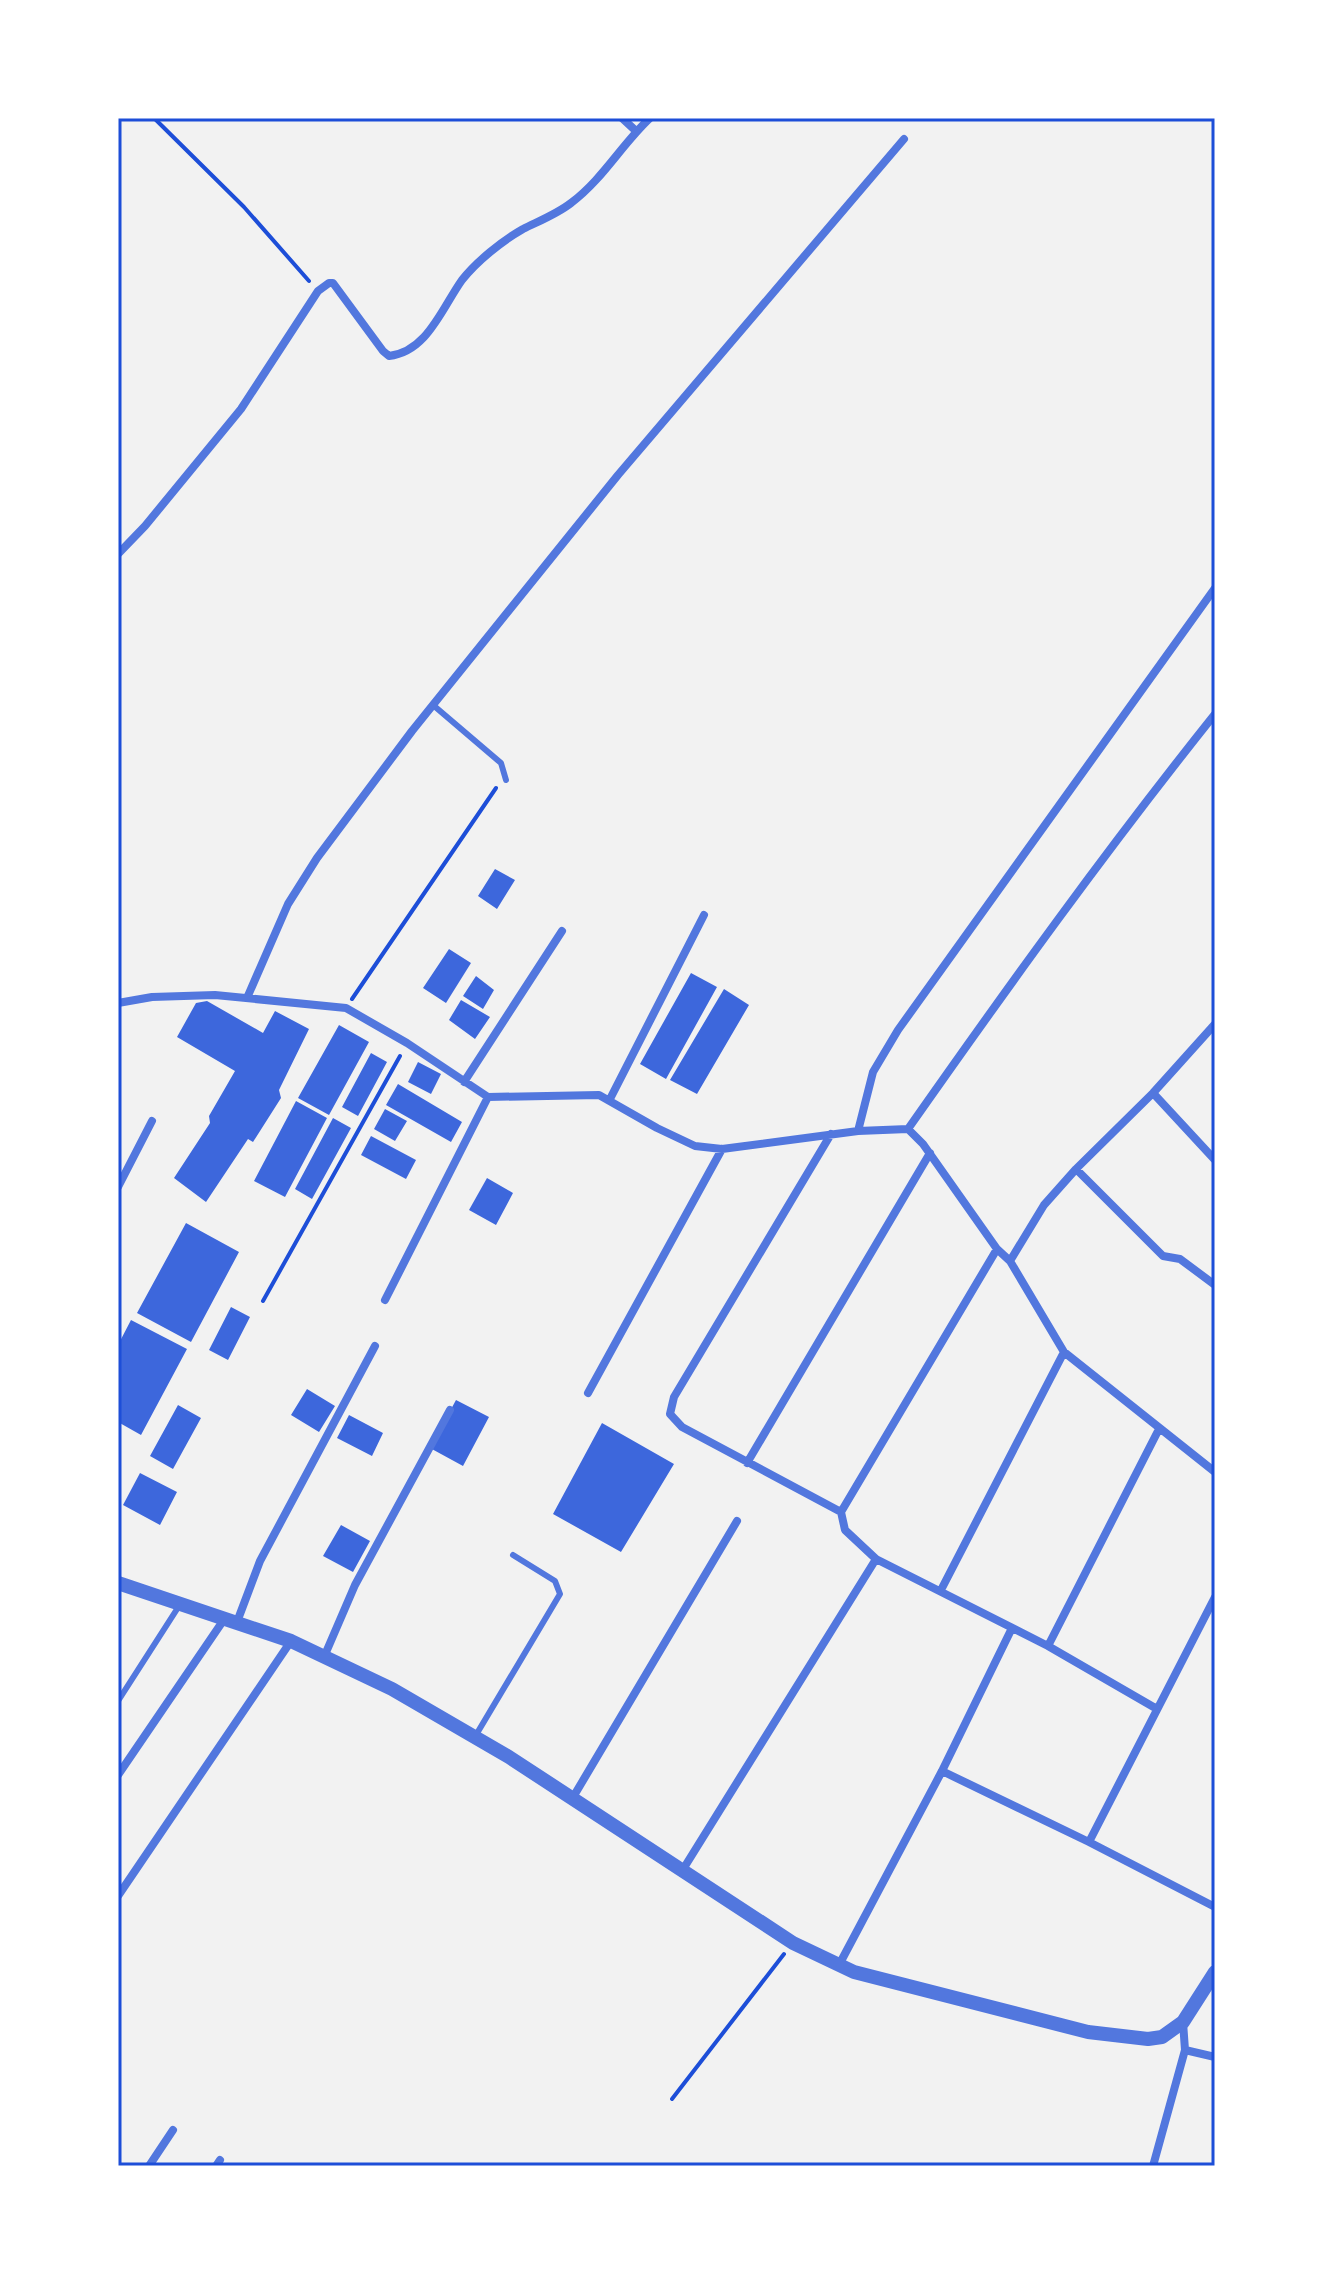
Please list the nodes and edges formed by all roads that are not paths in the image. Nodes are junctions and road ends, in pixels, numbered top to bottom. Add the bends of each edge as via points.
1 (622, 118) edge
2 (650, 118) edge
3 (633, 129) junction
4 (904, 139) dead end
5 (118, 554) edge
6 (1215, 588) edge
7 (433, 705) junction
8 (1215, 714) edge
9 (506, 780) road end
10 (704, 915) dead end
11 (562, 931) dead end
12 (247, 998) junction
13 (118, 1003) edge
14 (1215, 1024) edge
15 (464, 1082) junction
16 (1153, 1093) junction
17 (612, 1096) junction
18 (488, 1097) junction
19 (152, 1121) dead end
20 (908, 1129) junction
21 (858, 1131) junction
22 (831, 1134) junction
23 (722, 1149) junction
24 (930, 1153) junction
25 (1215, 1160) edge
26 (1076, 1169) junction
27 (118, 1187) edge
28 (997, 1249) junction
29 (1010, 1261) junction
30 (1215, 1285) edge
31 (385, 1300) dead end
32 (375, 1346) dead end
33 (1064, 1352) junction
34 (588, 1393) dead end
35 (450, 1410) dead end
36 (1159, 1429) junction
37 (747, 1463) junction
38 (1215, 1472) edge
39 (841, 1512) junction
40 (737, 1521) dead end
41 (513, 1555) dead end
42 (876, 1559) junction
43 (118, 1583) edge
44 (941, 1590) junction
45 (1215, 1597) edge
46 (181, 1603) junction
47 (231, 1620) junction
48 (1012, 1628) junction
49 (291, 1641) junction
50 (1048, 1646) junction
51 (324, 1657) junction
52 (118, 1701) edge
53 (1157, 1709) junction
54 (476, 1736) junction
55 (942, 1771) junction
56 (118, 1775) edge
57 (572, 1799) junction
58 (1089, 1842) junction
59 (682, 1871) junction
60 (118, 1896) edge
61 (1215, 1907) edge
62 (839, 1965) junction
63 (1215, 1972) edge
64 (1183, 2022) junction
65 (1185, 2050) junction
66 (1215, 2057) edge
67 (173, 2130) dead end
68 (149, 2166) edge
69 (1153, 2166) edge

1 - 3 street
2 - 3 street
3 - 5 street via 586,191 520,231 464,277 431,328 401,355 383,351 333,283 318,291 241,409
4 - 7 street via 618,475
6 - 21 street via 898,1030 873,1072
7 - 9 lane via 501,763
7 - 12 street via 317,858 288,904
8 - 20 street via 1143,804
10 - 17 street
11 - 15 street
12 - 13 street via 152,997
12 - 15 street via 346,1008
14 - 16 street
15 - 18 street
16 - 25 street
16 - 26 street
17 - 18 street
17 - 23 street via 657,1128 695,1146
18 - 31 street
19 - 27 street
20 - 21 street
20 - 24 street
21 - 22 street
22 - 23 street
22 - 37 street via 670,1406 682,1427
23 - 34 street
24 - 28 street
24 - 37 street
26 - 29 street via 1044,1205
26 - 30 street via 1163,1256 1180,1259
28 - 29 street
28 - 39 street
29 - 33 street
32 - 47 street
33 - 36 street
33 - 44 street
35 - 51 street via 355,1585
36 - 38 street
36 - 50 street
37 - 39 street
39 - 42 street via 845,1530
40 - 57 street
41 - 54 lane via 555,1581 560,1594
42 - 44 street
42 - 59 street
43 - 46 street
44 - 48 street
45 - 53 street
46 - 47 street
46 - 52 lane
47 - 49 street
47 - 56 street
48 - 50 street
48 - 55 street
49 - 51 street
49 - 60 street
50 - 53 street
51 - 54 street
53 - 58 street
54 - 57 street
55 - 58 street
55 - 62 street
57 - 59 street
58 - 61 street
59 - 62 street via 793,1943
62 - 64 street via 1111,2036 1162,2037
63 - 64 street
64 - 65 street
65 - 66 street
65 - 69 street
67 - 68 street

